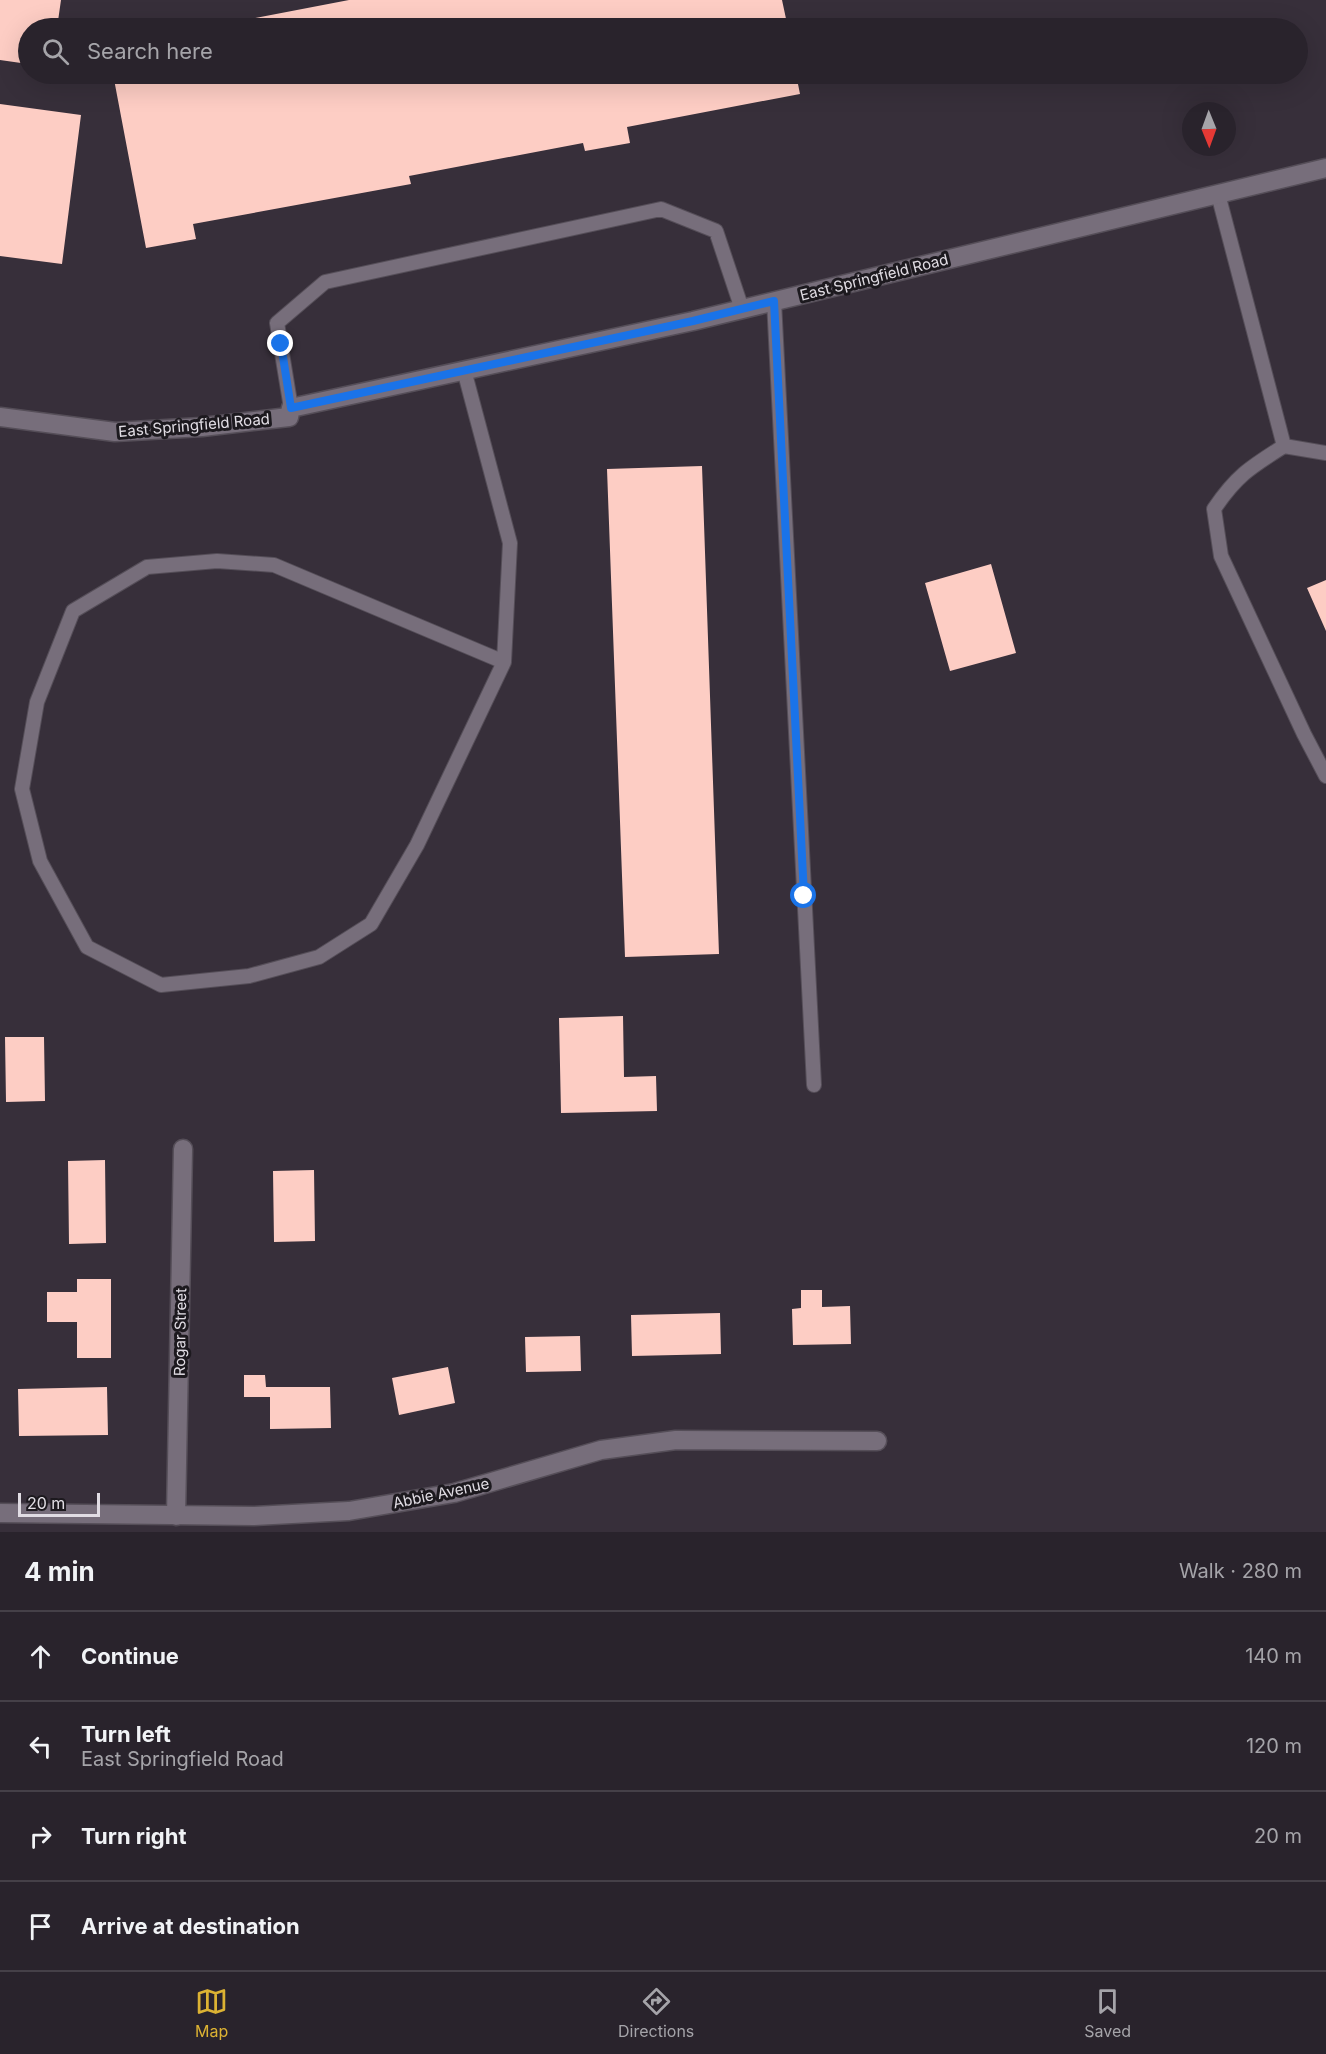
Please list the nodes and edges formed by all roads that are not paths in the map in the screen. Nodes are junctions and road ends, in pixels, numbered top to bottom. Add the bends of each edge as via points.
1 (1326, 168) edge
2 (1218, 194) junction
3 (774, 301) junction
4 (742, 309) junction
5 (464, 370) junction
6 (291, 408) junction
7 (0, 417) edge
8 (1284, 446) junction
9 (1326, 453) edge
10 (504, 662) junction
11 (1326, 776) edge
12 (814, 1085) dead end
13 (183, 1149) dead end
14 (877, 1441) dead end
15 (0, 1513) edge
16 (176, 1516) junction

1 - 2 street, East Springfield Road
2 - 3 street, East Springfield Road
2 - 8 lane
3 - 4 street, East Springfield Road
3 - 12 lane
4 - 5 street, East Springfield Road
4 - 6 lane via 716,231 661,209 325,282 277,323
5 - 6 street, East Springfield Road
5 - 10 lane via 510,543
6 - 7 street, East Springfield Road via 289,417 115,432
8 - 9 lane
8 - 11 lane via 1246,470 1227,489 1214,509 1216,532 1221,556
10 - 10 lane via 417,845 370,924 319,957 249,976 161,986 87,947 40,861 22,789 37,702 73,611 147,567 217,561 274,565
13 - 16 street, Rogar Street
14 - 16 street, Abbie Avenue via 676,1440 601,1450 454,1493 350,1511
15 - 16 street, Abbie Avenue

